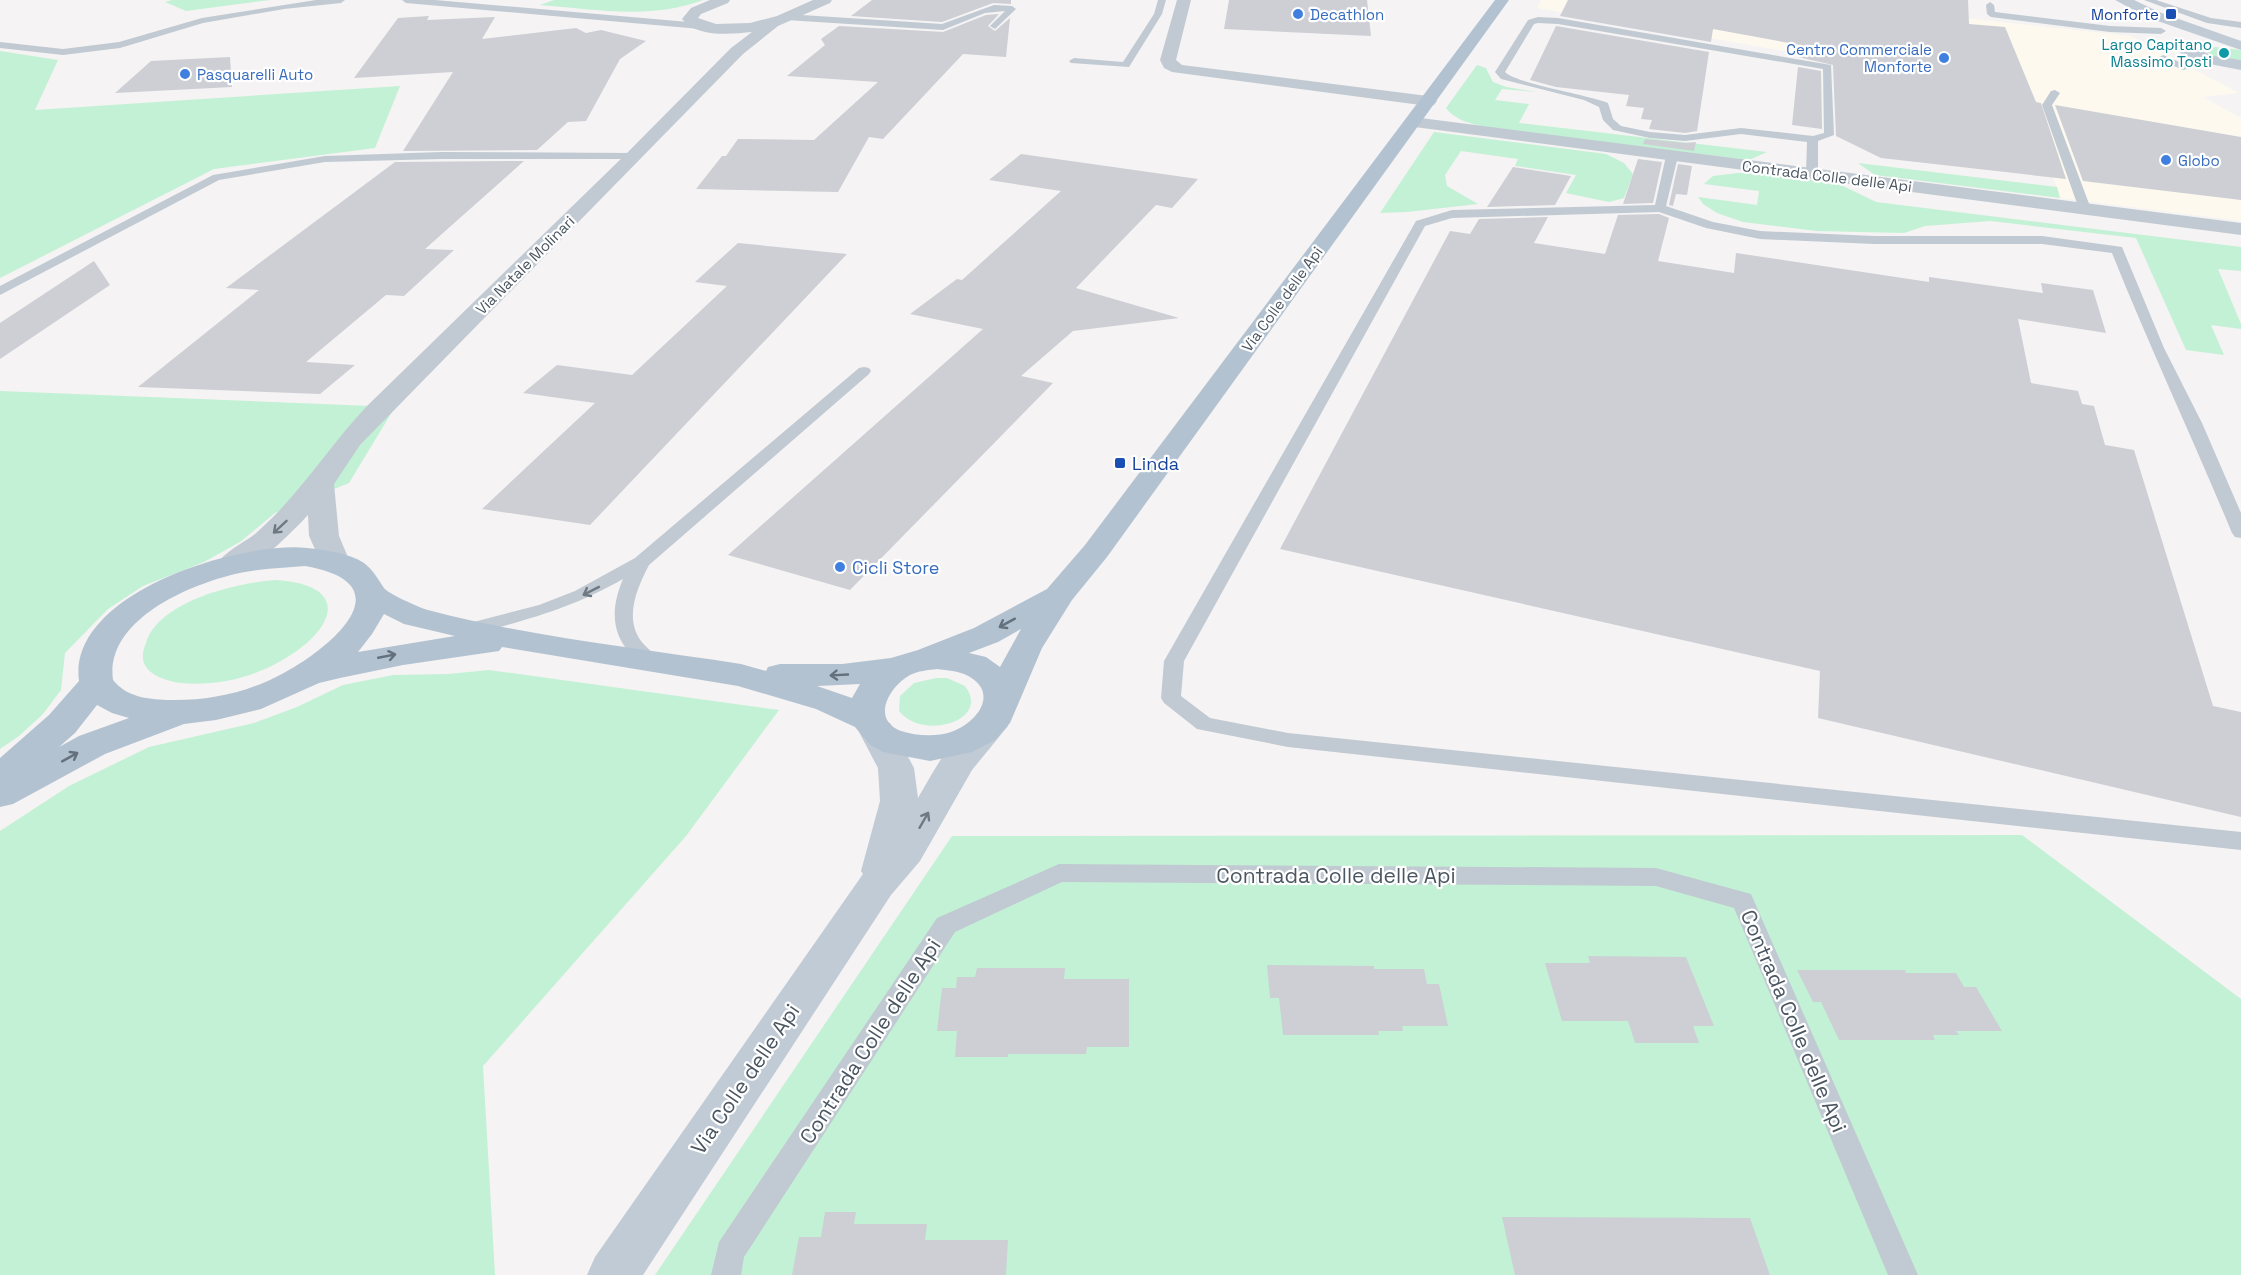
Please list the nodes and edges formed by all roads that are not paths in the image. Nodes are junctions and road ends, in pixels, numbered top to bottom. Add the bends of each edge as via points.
1 (341, 0) edge
2 (406, 0) edge
3 (723, 0) edge
4 (825, 0) edge
5 (1162, 0) edge
6 (1184, 0) edge
7 (1502, 0) edge
8 (2122, 0) edge
9 (2148, 0) edge
10 (1990, 5) dead end
11 (2104, 5) dead end
12 (599, 16) junction
13 (689, 16) junction
14 (781, 19) junction
15 (2241, 25) edge
16 (995, 26) dead end
17 (726, 28) junction
18 (2160, 31) junction
19 (0, 45) edge
20 (2186, 45) junction
21 (2240, 46) edge
22 (736, 51) junction
23 (2163, 58) dead end
24 (1074, 61) dead end
25 (2218, 62) junction
26 (2241, 65) edge
27 (2186, 68) dead end
28 (2241, 70) edge
29 (2055, 93) dead end
30 (1428, 101) junction
31 (1413, 122) junction
32 (1813, 139) junction
33 (635, 156) junction
34 (1672, 156) junction
35 (1812, 173) junction
36 (1660, 208) junction
37 (2085, 209) junction
38 (2241, 229) edge
39 (0, 291) edge
40 (864, 371) dead end
41 (320, 484) junction
42 (2241, 533) edge
43 (335, 562) junction
44 (641, 562) junction
45 (231, 565) junction
46 (371, 595) junction
47 (1059, 595) junction
48 (469, 629) junction
49 (525, 642) junction
50 (651, 662) junction
51 (907, 665) junction
52 (309, 674) junction
53 (741, 675) junction
54 (96, 683) junction
55 (186, 712) junction
56 (996, 713) junction
57 (872, 725) junction
58 (0, 779) edge
59 (0, 794) edge
60 (2241, 841) edge
61 (877, 884) junction
62 (613, 1275) edge
63 (726, 1275) edge
64 (1902, 1275) edge

1 - 19 lane via 202,21 120,45 63,52
2 - 12 lane
3 - 13 street
4 - 14 street
5 - 24 lane via 1158,14 1125,65
6 - 30 street via 1168,60 1178,69
7 - 30 main road, Via Colle delle Api
8 - 21 main road
9 - 15 lane via 2210,21
10 - 18 lane via 1991,14 2110,29
11 - 18 main road
12 - 13 lane
12 - 13 lane via 631,21
13 - 17 street
14 - 16 lane via 943,27 982,11 1012,9
14 - 17 street
14 - 22 street, Via Natale Molinari
17 - 22 street via 740,36
18 - 20 main road
20 - 21 main road via 2206,42
20 - 25 main road via 2191,54
22 - 33 street, Via Natale Molinari
23 - 27 lane
25 - 26 main road
25 - 28 main road
29 - 37 lane via 2047,105
30 - 31 main road, Via Colle delle Api
31 - 34 street, Contrada Colle delle Api
31 - 47 main road, Via Colle delle Api
32 - 32 lane via 1829,135 1828,67 1538,20 1531,22 1500,72 1514,81 1604,105 1608,120 1617,128 1685,138 1741,130
32 - 35 lane
33 - 39 lane via 466,154 321,160 217,177
33 - 41 street, Via Natale Molinari via 376,412 350,440
34 - 35 street, Contrada Colle delle Api
34 - 36 lane
35 - 37 street, Contrada Colle delle Api
36 - 42 lane via 1710,225 1760,235 2042,240 2117,249
36 - 60 lane via 1452,214 1420,224 1174,661 1171,698 1204,724 1288,741
37 - 38 street, Contrada Colle delle Api
40 - 44 lane
41 - 43 street via 324,536
41 -> 45 street, Via Natale Molinari via 267,539
43 - 45 main road via 305,557 270,558
43 - 46 main road via 365,581
44 -> 48 lane via 593,590 555,606
44 - 50 lane via 628,588 623,615 630,641
45 - 54 main road via 165,590 126,616 104,639 97,654
46 - 48 main road via 415,617
46 - 52 main road via 366,621 345,648
47 -> 51 main road, Via Colle delle Api via 986,635
47 - 56 main road, Via Colle delle Api via 1025,648
48 - 49 main road
49 - 50 main road
52 -> 49 main road via 444,647
50 - 53 main road
51 -> 53 main road via 842,675
51 - 56 main road via 937,658 976,665 999,685
51 - 57 main road via 882,678 871,691 866,705
52 - 55 main road via 229,706
53 - 57 main road via 828,700
54 - 55 main road via 114,700 145,711
54 - 58 main road via 62,724
59 -> 55 main road via 92,746 160,718
56 - 57 main road via 974,738 954,746 910,747 891,741
61 -> 56 main road, Via Colle delle Api via 906,851 958,762
57 - 61 main road, Via Colle delle Api via 896,768 899,801
61 - 62 main road, Via Colle delle Api
63 - 64 lane, Contrada Colle delle Api via 730,1252 946,925 1059,873 1071,873 1656,877 1743,901

